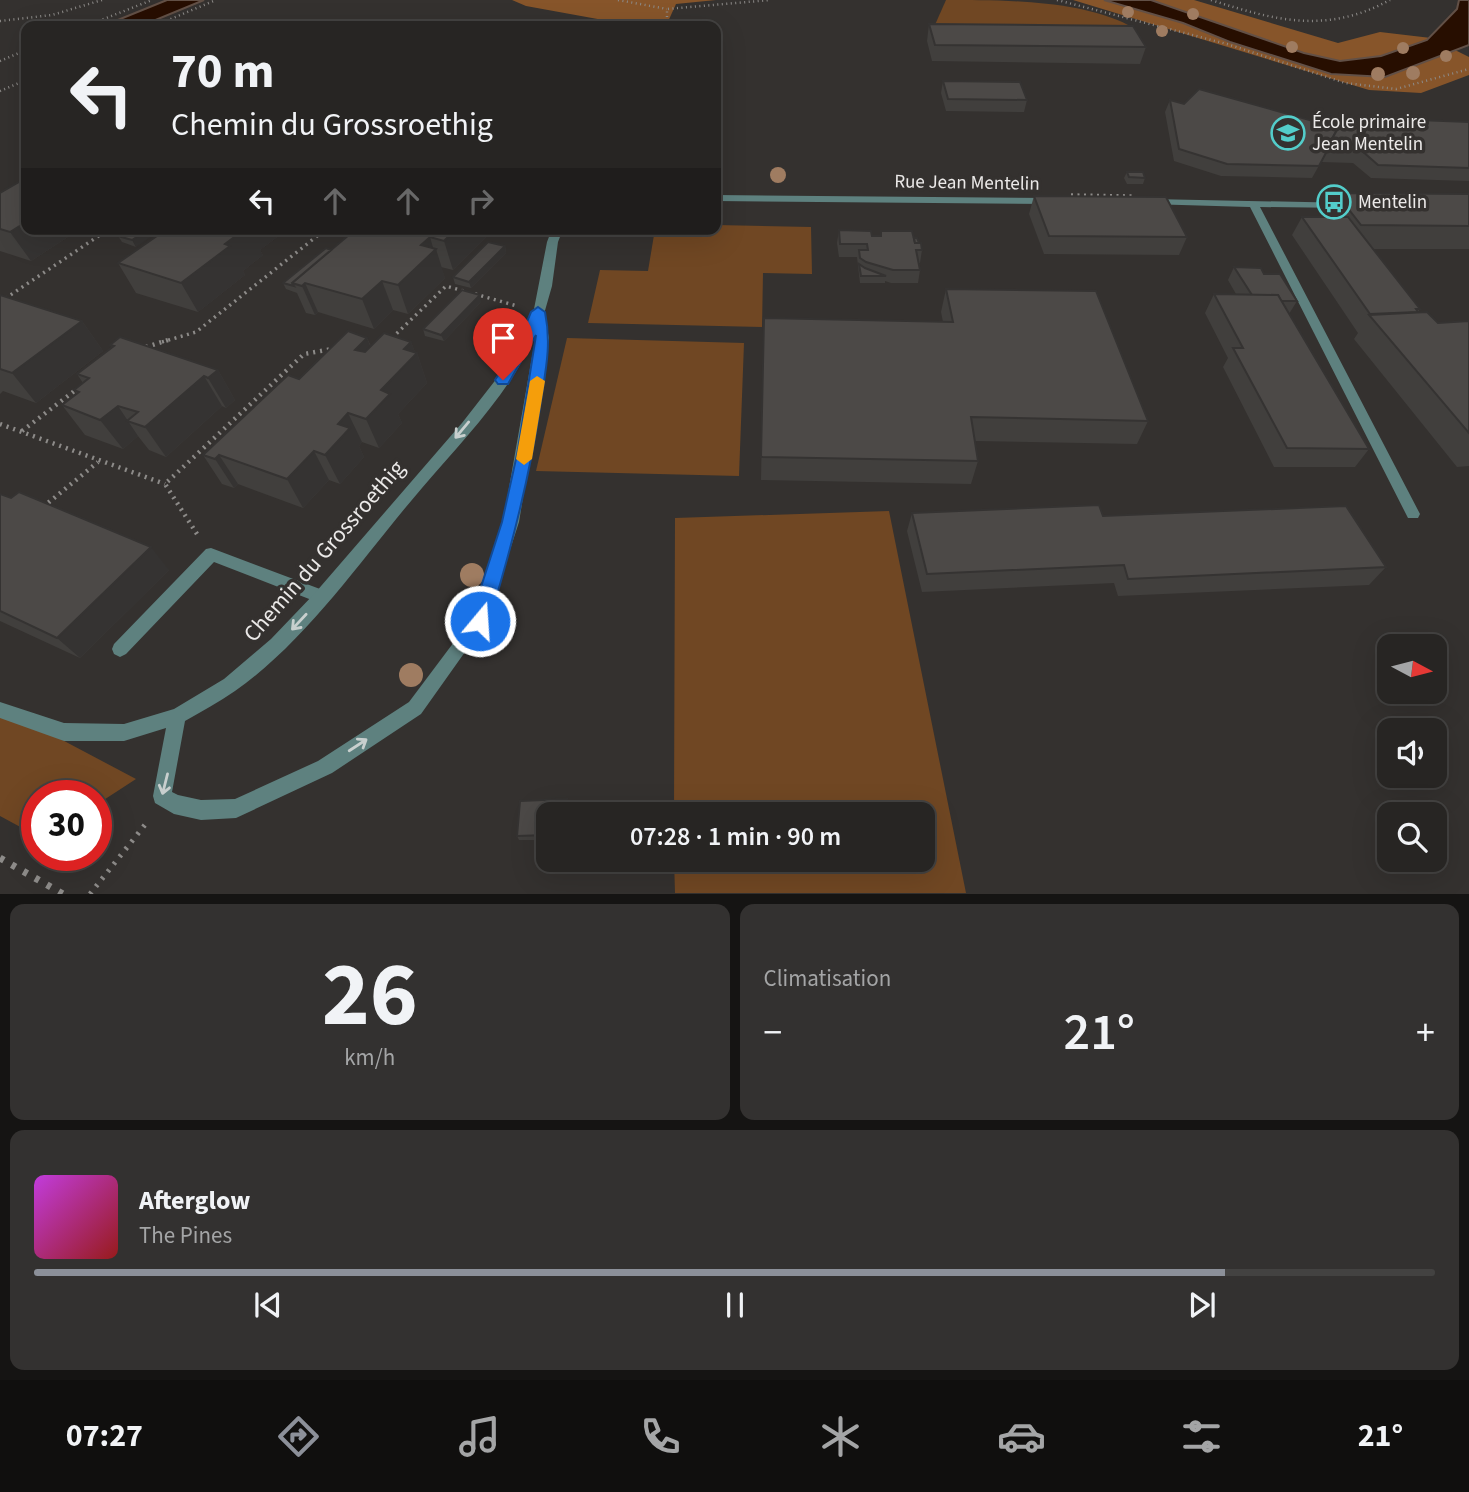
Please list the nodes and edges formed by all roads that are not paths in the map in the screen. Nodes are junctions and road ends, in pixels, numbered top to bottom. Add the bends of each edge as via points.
1 (721, 198) edge
2 (1140, 199) edge
3 (1057, 201) edge
4 (1252, 204) junction
5 (1364, 205) edge
6 (557, 235) edge
7 (538, 312) junction
8 (1413, 514) dead end
9 (322, 597) junction
10 (120, 649) dead end
11 (0, 710) edge
12 (177, 717) junction

1 - 3 street, Rue Jean Mentelin
2 - 4 street
4 - 5 street
4 - 8 street
6 - 7 street, Chemin du Grossroethig
7 -> 9 street, Chemin du Grossroethig via 503,380
12 -> 7 street via 162,796 201,810 236,808 325,766 415,708 480,621 526,450 544,338
9 - 10 street via 211,554
9 -> 12 street, Chemin du Grossroethig via 252,670
11 - 12 street, Chemin du Grossroethig via 47,731 68,734 120,732

